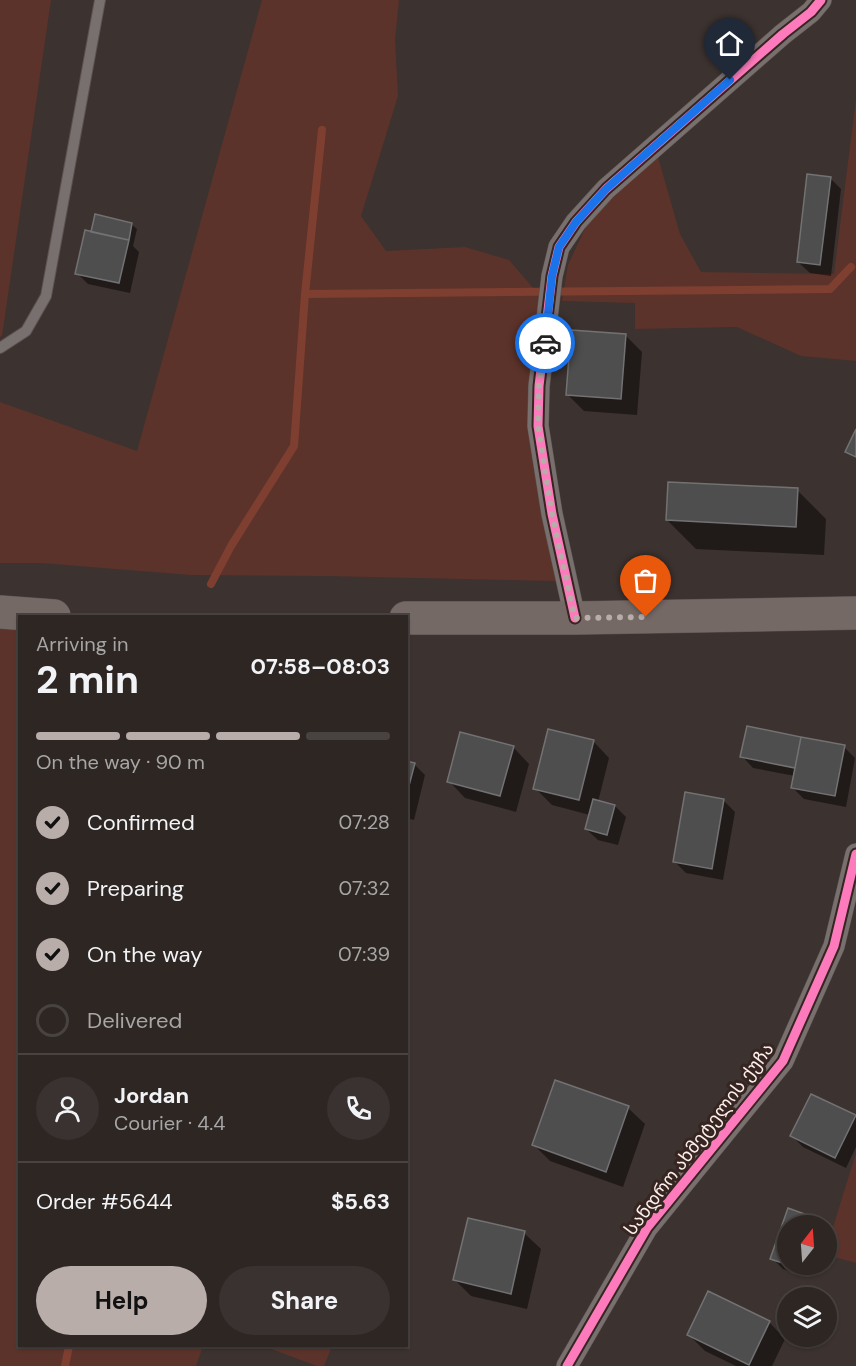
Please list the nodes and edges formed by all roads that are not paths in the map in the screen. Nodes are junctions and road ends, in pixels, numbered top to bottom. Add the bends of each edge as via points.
1 (100, 0) edge
2 (821, 0) edge
3 (0, 348) edge
4 (0, 612) edge
5 (856, 613) edge
6 (40, 615) edge
7 (408, 618) edge
8 (575, 618) junction
9 (856, 854) edge
10 (567, 1366) edge

1 - 3 lane via 46,296 26,331
2 - 8 street via 606,189 559,247 539,386 538,426
4 - 6 main road
5 - 8 main road
7 - 8 main road
9 - 10 street, სანდრო ახმეტელის ქუჩა via 834,946 783,1061 647,1228

